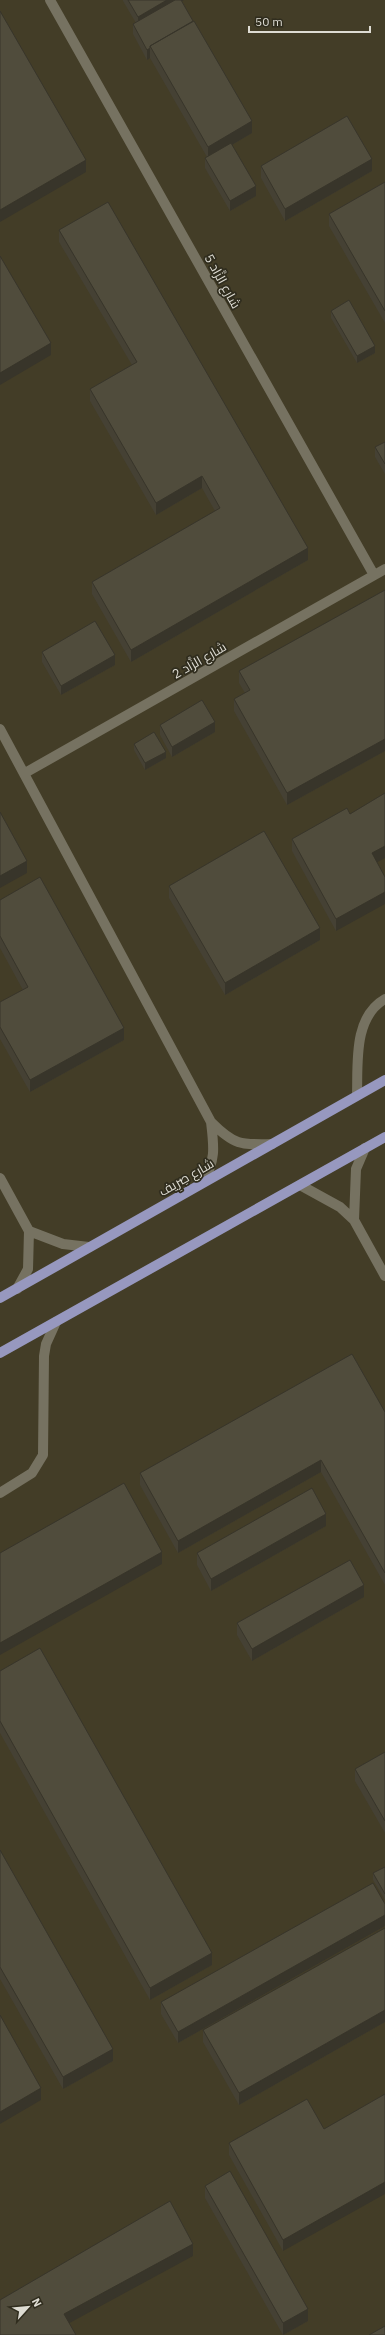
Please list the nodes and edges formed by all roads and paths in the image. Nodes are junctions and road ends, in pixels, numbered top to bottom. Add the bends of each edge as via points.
1 (50, 0) edge
2 (385, 569) edge
3 (374, 575) junction
4 (0, 729) edge
5 (25, 773) junction
6 (385, 999) edge
7 (385, 1080) edge
8 (357, 1096) junction
9 (211, 1122) junction
10 (385, 1137) edge
11 (272, 1144) junction
12 (365, 1148) junction
13 (0, 1178) edge
14 (203, 1182) junction
15 (300, 1185) junction
16 (354, 1220) junction
17 (29, 1231) junction
18 (89, 1247) junction
19 (385, 1276) edge
20 (17, 1289) junction
21 (0, 1298) edge
22 (56, 1322) junction
23 (0, 1353) edge
24 (0, 1493) edge

1 - 3 street, شارع الزَّاد 5
2 - 3 street, شارع الزَّاد 2
3 - 5 street, شارع الزَّاد 2
4 - 5 street
5 - 9 street
6 - 8 street via 366,1019 359,1044
7 - 8 main road, شارع صِرِيف
8 - 11 main road, شارع صِرِيف
9 - 11 street via 222,1133 242,1145
9 - 14 street via 214,1146 212,1167
10 - 12 main road
11 - 14 main road, شارع صِرِيف
12 - 15 main road
12 - 16 street via 356,1169
13 - 17 street
14 - 18 main road, شارع صِرِيف
15 - 16 street via 330,1200
15 - 22 main road
16 - 19 street
17 - 18 street via 64,1244
17 - 20 street via 28,1269
18 - 20 main road, شارع صِرِيف
20 - 21 main road, شارع صِرِيف
22 - 23 main road
22 - 24 street via 46,1344 44,1356 42,1455 32,1473

